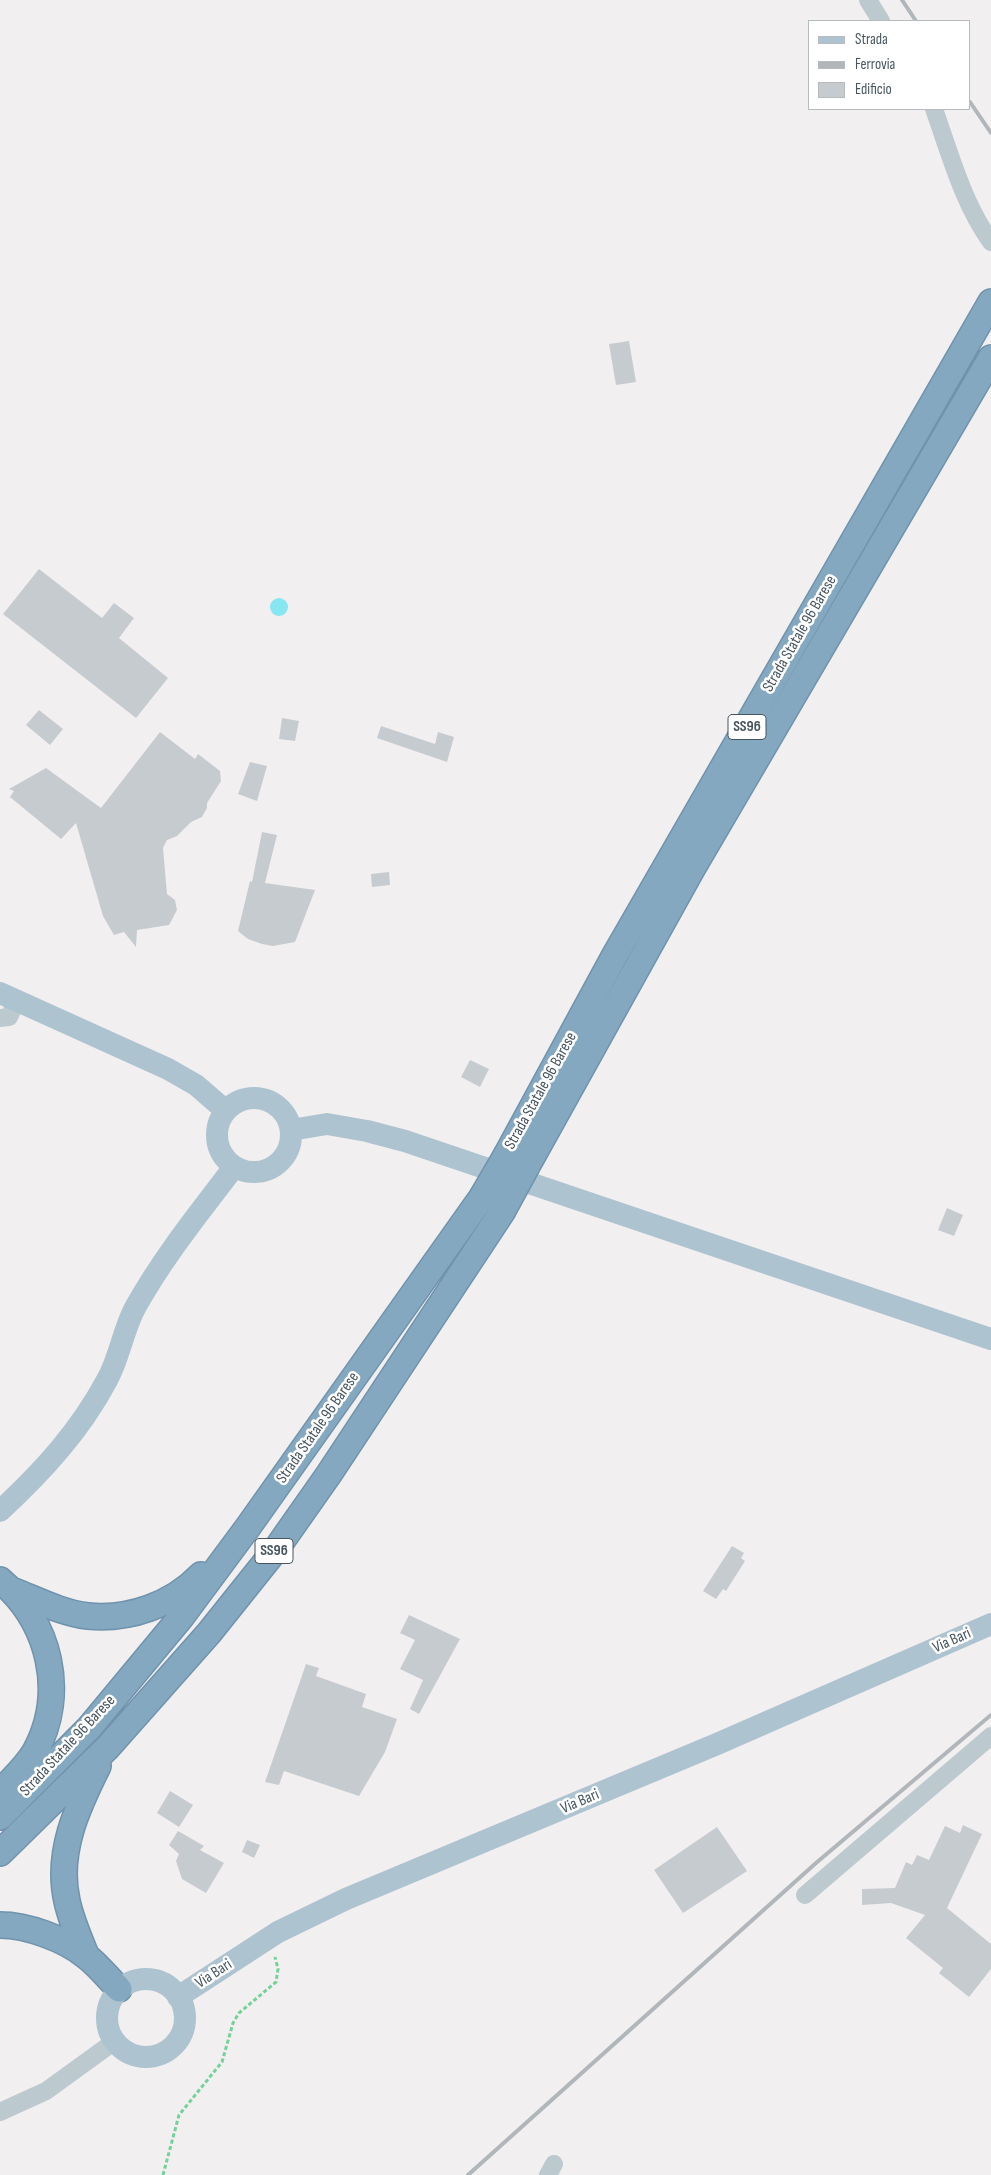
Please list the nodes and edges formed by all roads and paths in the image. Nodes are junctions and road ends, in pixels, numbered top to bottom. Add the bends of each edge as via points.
1 (868, 0) edge
2 (880, 20) edge
3 (934, 110) edge
4 (991, 242) edge
5 (991, 302) edge
6 (991, 358) edge
7 (8, 997) edge
8 (0, 1018) edge
9 (226, 1110) junction
10 (292, 1130) junction
11 (517, 1160) junction
12 (234, 1167) junction
13 (991, 1339) edge
14 (0, 1511) edge
15 (248, 1527) junction
16 (7, 1586) edge
17 (991, 1624) edge
18 (991, 1736) edge
19 (108, 1747) junction
20 (0, 1792) edge
21 (0, 1817) edge
22 (0, 1853) edge
23 (805, 1895) dead end
24 (0, 1924) edge
25 (269, 1938) junction
26 (86, 1956) junction
27 (119, 1989) junction
28 (178, 1997) junction
29 (115, 2041) junction
30 (0, 2112) edge
31 (163, 2175) edge

1 - 2 street
3 - 4 street via 969,204
5 - 11 highway, Strada Statale 96 Barese / SS96 via 615,955
6 - 11 highway, Strada Statale 96 Barese / SS96
7 - 8 street via 9,1017
7 - 9 main road via 168,1069 196,1085
9 - 10 main road via 247,1099 259,1098 280,1109
9 - 12 main road via 217,1134 218,1147
10 - 12 main road via 287,1154 280,1163 258,1173
10 - 13 main road via 326,1124 405,1141
11 - 15 highway, Strada Statale 96 Barese / SS96, bridge via 482,1197
11 - 19 highway, Strada Statale 96 Barese / SS96, bridge via 502,1212 329,1474 277,1548 208,1634
12 - 14 main road via 156,1272 135,1308 108,1378 86,1416 37,1477
15 - 16 highway via 192,1585 166,1602 142,1612 87,1616 61,1609
15 - 21 highway, Strada Statale 96 Barese / SS96 via 182,1616 88,1728
16 - 20 highway via 37,1626 52,1675 51,1700 35,1752
17 - 25 main road, Via Bari via 708,1748 346,1900
18 - 23 street
19 - 22 highway, Strada Statale 96 Barese / SS96
19 - 26 highway via 78,1805 67,1843 64,1871 70,1912
24 - 26 highway via 31,1929
25 - 28 main road, Via Bari
25 - 31 path via 278,1977 239,2013 222,2062 179,2115
26 - 27 highway
27 - 28 main road, Via Bari via 139,1979 151,1979 162,1982
27 - 29 main road via 108,2008 107,2020
28 - 29 main road, Via Bari via 183,2008 182,2031 168,2050 157,2055 139,2055 123,2049
29 - 30 street via 46,2091

